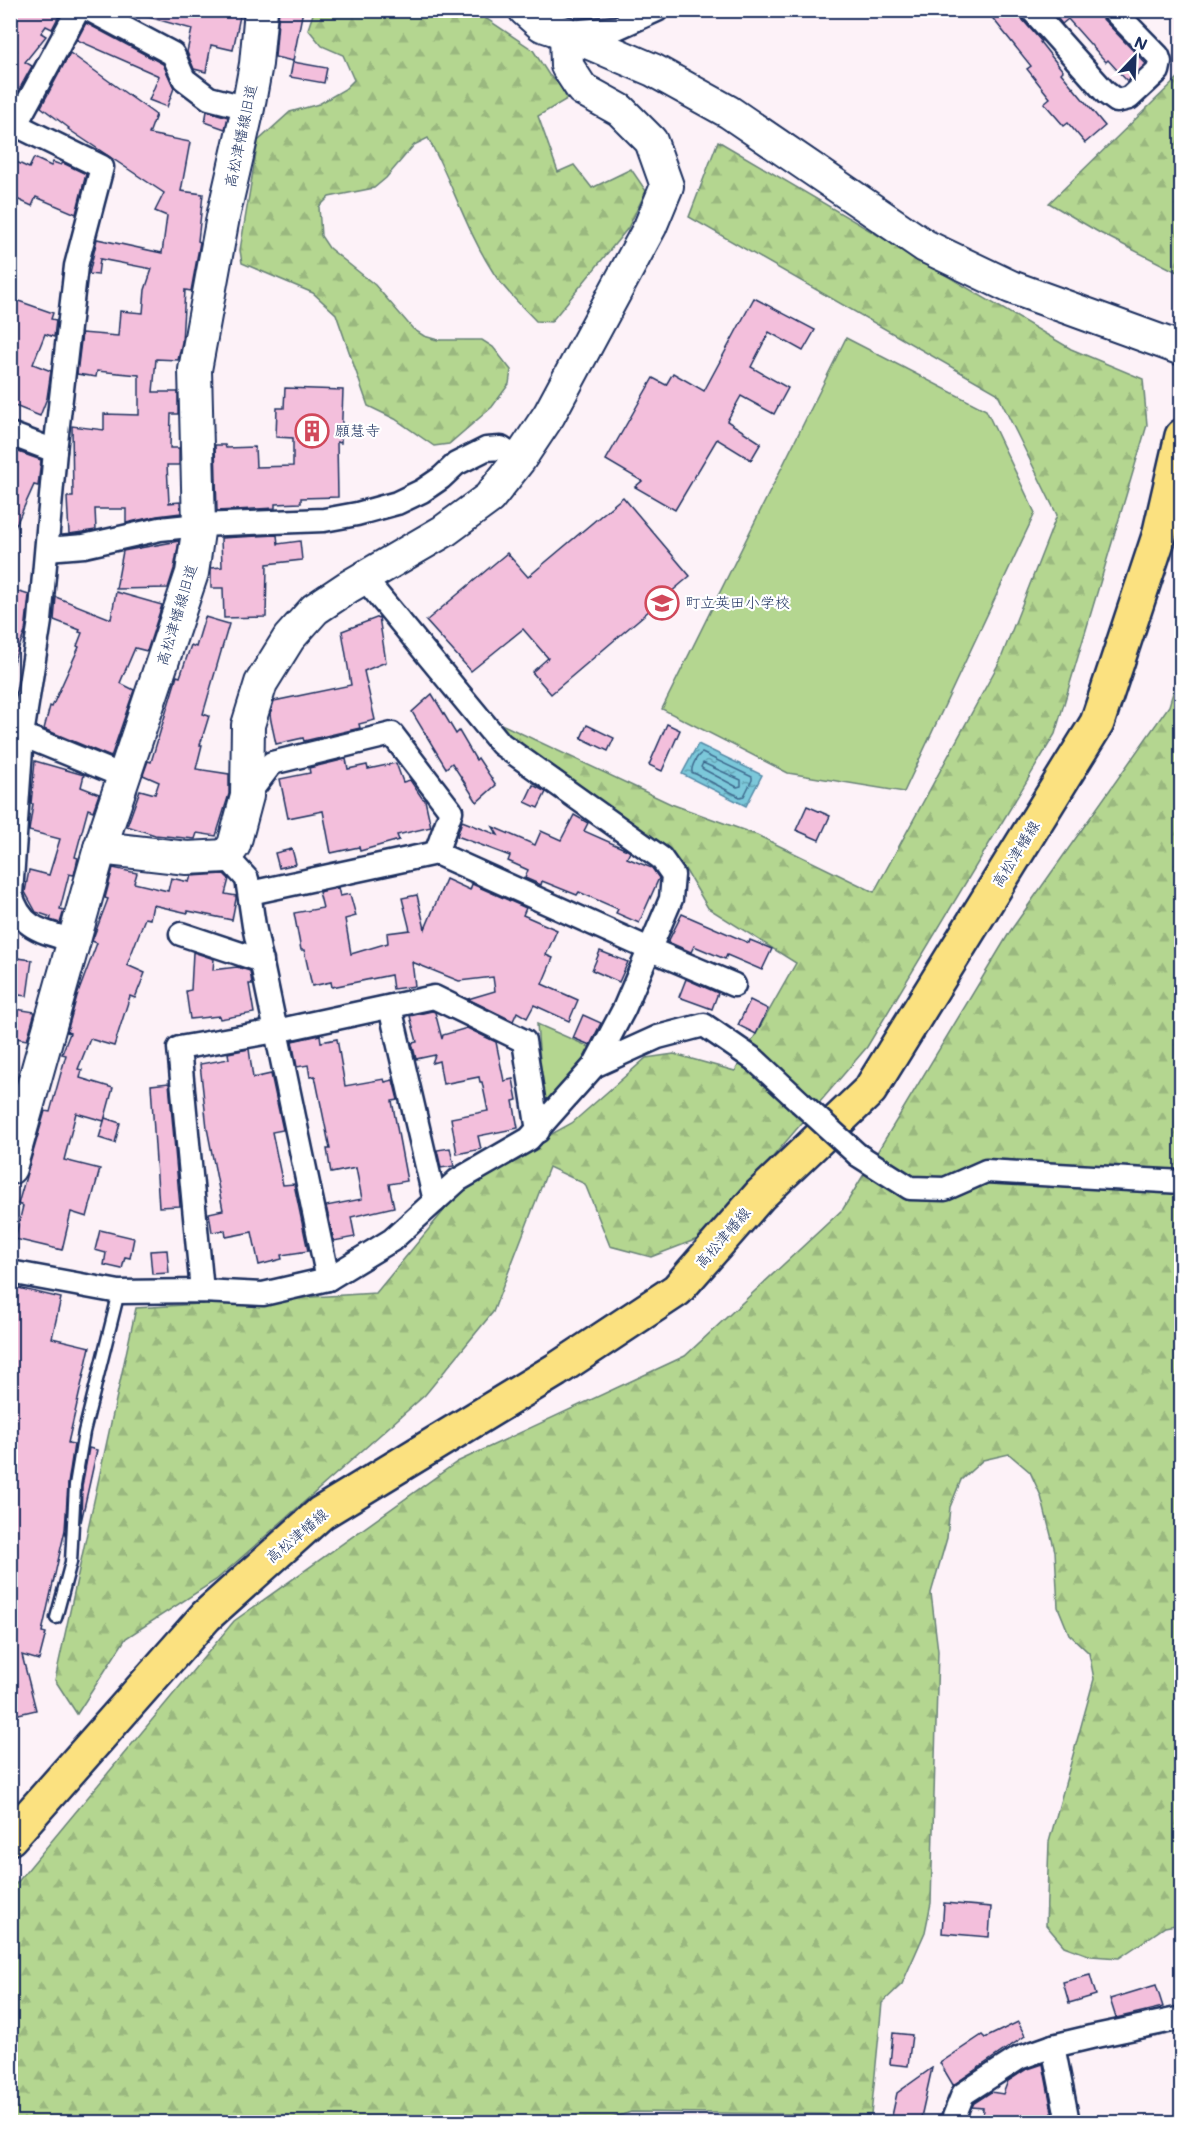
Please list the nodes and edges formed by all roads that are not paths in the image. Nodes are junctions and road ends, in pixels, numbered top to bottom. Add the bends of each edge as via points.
1 (78, 10) edge
2 (90, 10) edge
3 (261, 10) edge
4 (525, 10) edge
5 (657, 10) edge
6 (1032, 10) edge
7 (1113, 10) edge
8 (566, 33) junction
9 (248, 108) junction
10 (13, 123) edge
11 (1182, 349) edge
12 (10, 434) edge
13 (1182, 436) edge
14 (55, 451) junction
15 (519, 460) junction
16 (199, 525) junction
17 (47, 549) junction
18 (364, 578) junction
19 (16, 733) edge
20 (125, 777) junction
21 (247, 796) junction
22 (100, 848) junction
23 (436, 853) junction
24 (226, 856) junction
25 (249, 893) junction
26 (181, 934) dead end
27 (74, 941) junction
28 (649, 949) junction
29 (262, 961) junction
30 (734, 985) dead end
31 (390, 1007) junction
32 (276, 1031) junction
33 (594, 1066) junction
34 (538, 1131) junction
35 (10, 1168) edge
36 (1182, 1182) edge
37 (435, 1200) junction
38 (10, 1272) edge
39 (328, 1279) junction
40 (202, 1290) junction
41 (119, 1292) junction
42 (56, 1618) dead end
43 (10, 1838) edge
44 (1182, 2018) edge
45 (1053, 2046) junction
46 (952, 2122) edge
47 (1068, 2122) edge

1 - 10 street
2 - 9 street via 173,54 184,80 209,98
3 - 9 street, 高松津幡線旧道
4 - 8 street via 542,25
5 - 8 street via 617,28
6 - 7 street via 1106,93 1117,100 1129,98 1158,71 1160,62
8 - 11 street via 653,70 729,112 925,246 1011,287
8 - 15 street via 567,66 582,89 620,110 651,141 667,186 650,227 549,415
9 - 16 street, 高松津幡線旧道 via 195,370
10 - 14 street via 102,167 76,266
12 - 14 street
13 - 43 main road, 高松津幡線 via 1159,536 1097,723 870,1090 760,1195 677,1290 556,1370 321,1513 206,1616
14 - 17 street
15 - 16 street via 501,448 486,449 456,464 422,491 357,514 324,520
15 - 18 street via 489,498 444,531
16 - 17 street
16 - 20 street, 高松津幡線旧道 via 192,573
17 - 19 street via 40,621
18 - 21 street via 315,609 289,638 261,682 248,725
18 - 28 street via 501,744 661,858 673,875 671,899
19 - 20 street
19 - 27 street via 11,894 16,911 27,923
20 - 22 street, 高松津幡線旧道
21 - 23 street via 272,763 392,734 451,811
21 - 24 street via 234,845
22 - 24 street via 187,858
22 - 27 street, 高松津幡線旧道
23 - 25 street
23 - 28 street
24 - 25 street via 247,879
25 - 29 street
26 - 29 street
27 - 35 street, 高松津幡線旧道
28 - 30 street
28 - 33 street
29 - 32 street
31 - 32 street
31 - 34 street via 434,997 524,1041
31 - 37 street
32 - 39 street
32 - 40 street via 179,1048
33 - 34 street
33 - 36 street, bridge via 658,1037 704,1025 755,1060 858,1155 910,1188 945,1189 986,1171
34 - 37 street via 458,1180
37 - 39 street via 392,1240
38 - 41 street
39 - 40 street via 263,1294
40 - 41 street
41 - 42 lane via 84,1432 75,1485 70,1562
44 - 45 street
45 - 46 street via 1019,2058 963,2094
45 - 47 street

